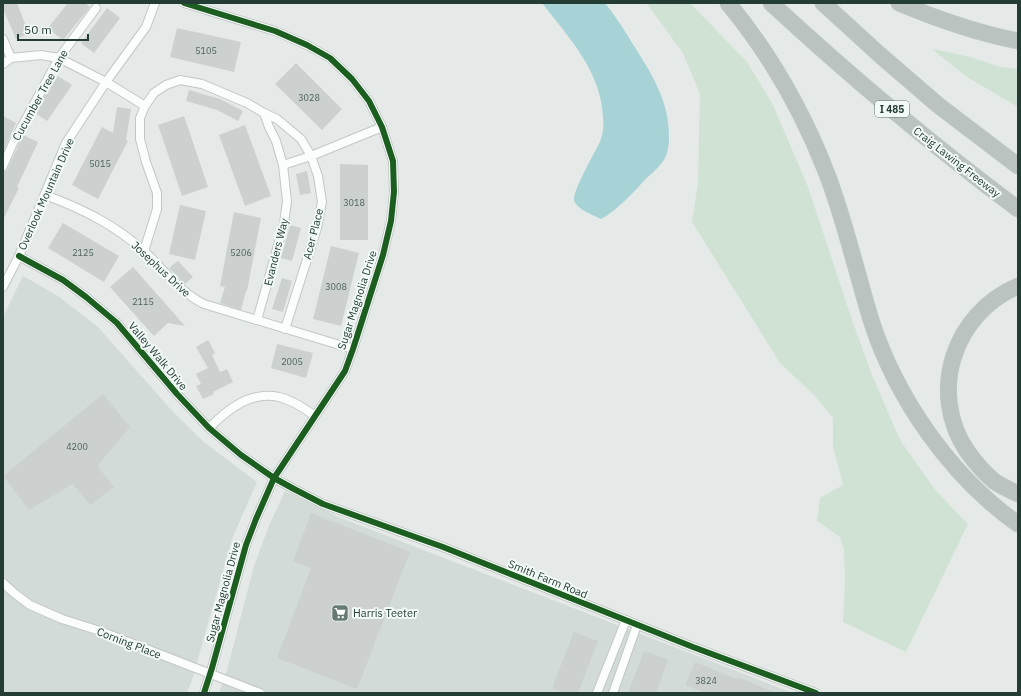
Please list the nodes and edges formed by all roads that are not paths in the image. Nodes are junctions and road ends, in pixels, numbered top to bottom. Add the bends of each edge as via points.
1 (155, 3) edge
2 (184, 3) edge
3 (728, 3) edge
4 (771, 3) edge
5 (823, 3) edge
6 (899, 3) edge
7 (96, 8) dead end
8 (3, 39) edge
9 (1018, 41) edge
10 (11, 58) junction
11 (59, 58) junction
12 (3, 64) edge
13 (106, 82) junction
14 (145, 106) junction
15 (264, 113) junction
16 (382, 127) junction
17 (311, 156) junction
18 (283, 165) junction
19 (3, 166) edge
20 (1018, 166) edge
21 (45, 195) junction
22 (1018, 209) edge
23 (144, 251) junction
24 (19, 256) junction
25 (3, 286) edge
26 (1018, 286) edge
27 (257, 320) junction
28 (285, 329) junction
29 (353, 349) junction
30 (315, 416) junction
31 (209, 428) junction
32 (274, 478) junction
33 (1018, 494) edge
34 (1018, 524) edge
35 (3, 583) edge
36 (626, 620) junction
37 (637, 625) junction
38 (210, 674) junction
39 (204, 693) edge
40 (260, 693) edge
41 (597, 693) edge
42 (613, 693) edge
43 (816, 693) edge

1 - 13 street, Overlook Mountain Drive via 146,27
2 - 16 street, Sugar Magnolia Drive via 275,31 330,58 352,79 369,101
3 - 34 highway via 772,63 812,137 837,202 881,349 902,392 933,440 955,467 985,498
4 - 22 highway, Craig Lawing Freeway / I 485 via 886,105
5 - 20 highway, I 485 via 938,105
6 - 9 highway via 967,28
7 - 11 street, Cucumber Tree Lane
8 - 10 street
10 - 11 street via 41,55
10 - 12 street
11 - 13 street
11 - 19 street, Cucumber Tree Lane
13 - 14 street
13 - 21 street, Overlook Mountain Drive via 66,143
14 - 15 street via 154,93 180,80 202,84
14 - 23 street via 140,118 140,139 157,193 157,209
15 - 17 street, Acer Place via 277,119 301,139
15 - 18 street, Evanders Way
16 - 17 street
16 - 29 street, Sugar Magnolia Drive via 393,161 394,192 391,221 383,255
17 - 18 street
17 - 28 street, Acer Place via 318,176 322,202 317,228
18 - 27 street, Evanders Way via 287,202 284,224
21 - 23 street, Josephus Drive via 98,217
21 - 24 street, Overlook Mountain Drive
23 - 27 street, Josephus Drive via 194,299
24 - 25 street, Overlook Mountain Drive
24 - 31 street, Valley Walk Drive via 86,296 117,323
26 - 33 highway via 1001,294 968,326 955,351 948,383 952,418 963,445 983,471
27 - 28 street, Josephus Drive
28 - 29 street, Josephus Drive
29 - 30 street, Sugar Magnolia Drive via 345,371
30 - 31 street via 279,397 260,397 233,407
30 - 32 street, Sugar Magnolia Drive
31 - 32 street, Valley Walk Drive
32 - 36 street, Smith Farm Road via 322,504 443,547
32 - 38 street, Sugar Magnolia Drive via 246,545
35 - 38 street, Corning Place via 30,605
36 - 37 street, Smith Farm Road
36 - 41 street
37 - 42 street
37 - 43 street, Smith Farm Road
38 - 39 street, Sugar Magnolia Drive
38 - 40 street, Corning Place

